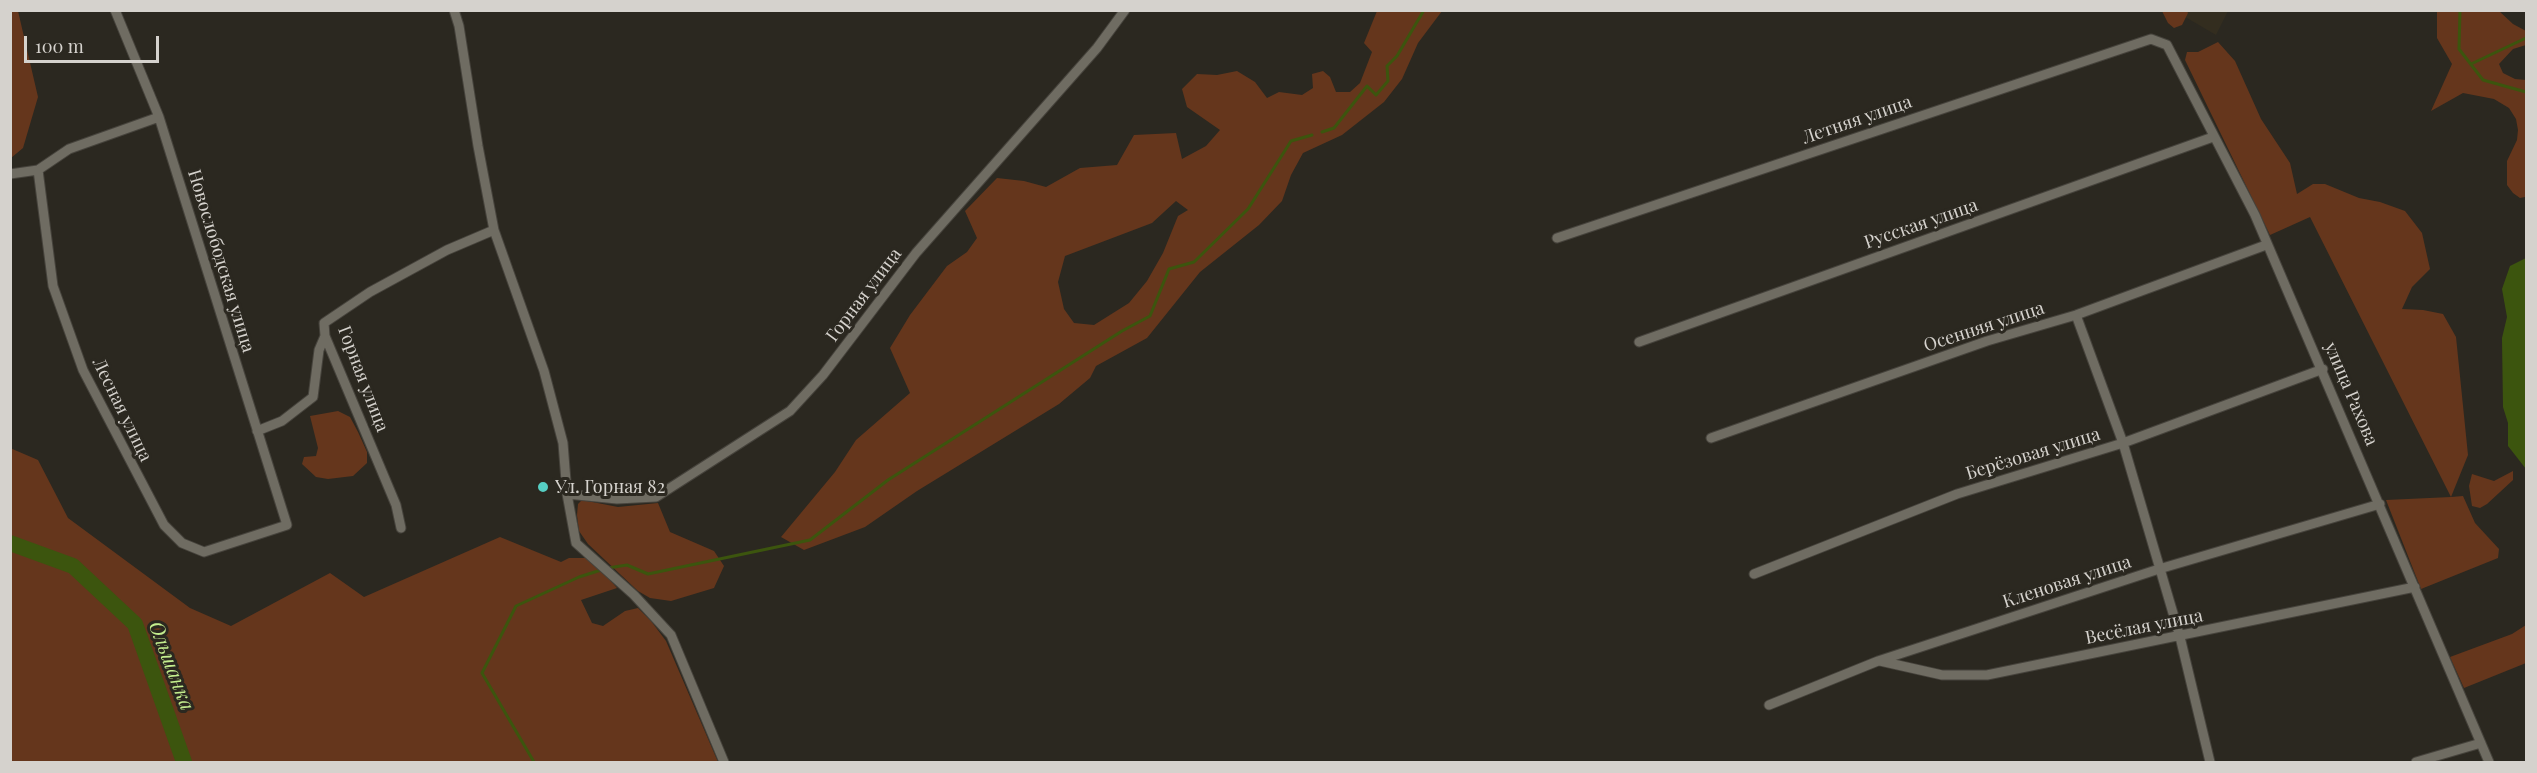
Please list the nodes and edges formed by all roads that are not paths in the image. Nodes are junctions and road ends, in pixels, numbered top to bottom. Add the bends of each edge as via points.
1 (115, 10) edge
2 (454, 10) edge
3 (1125, 10) edge
4 (2167, 45) joint
5 (159, 117) junction
6 (2213, 137) junction
7 (38, 170) junction
8 (10, 174) edge
9 (495, 230) junction
10 (1557, 238) dead end
11 (2266, 245) junction
12 (2076, 315) junction
13 (325, 336) junction
14 (1639, 342) dead end
15 (2323, 369) junction
16 (257, 430) junction
17 (1711, 438) dead end
18 (2123, 443) junction
19 (567, 494) junction
20 (2380, 504) junction
21 (287, 525) joint
22 (401, 528) dead end
23 (2159, 569) junction
24 (1754, 574) dead end
25 (2415, 587) junction
26 (2180, 637) junction
27 (1878, 661) junction
28 (1768, 705) dead end
29 (2481, 743) junction
30 (724, 762) edge
31 (2210, 762) edge
32 (2416, 762) edge
33 (2489, 762) edge

1 - 5 street, Новослободская улица
2 - 9 street
3 - 19 street, Горная улица via 1097,48 916,254 823,375 790,411 656,498
4 - 6 street, улица Рахова
4 - 10 street, Летняя улица via 2151,39
5 - 7 street via 69,149
5 - 16 street, Новослободская улица
6 - 11 street, улица Рахова via 2255,215
6 - 14 street, Русская улица
7 - 8 street
7 - 21 street, Лесная улица via 53,286 71,339 83,370 164,525 182,543 204,552
9 - 13 street, Горная улица via 447,250 370,292 324,323
9 - 19 street via 544,371 563,443
11 - 12 street, Осенняя улица
11 - 15 street, улица Рахова
12 - 17 street, Осенняя улица via 1988,341
12 - 18 street
13 - 16 street via 319,350 313,397 282,421
13 - 22 street, Горная улица via 396,505
15 - 18 street, Берёзовая улица
15 - 20 street, улица Рахова
16 - 21 street, Новослободская улица
18 - 23 street
18 - 24 street, Берёзовая улица via 1958,494
19 - 30 street via 576,543 671,635
20 - 23 street, Кленовая улица
20 - 25 street, улица Рахова
23 - 26 street
23 - 27 street, Кленовая улица
25 - 26 street, Весёлая улица
25 - 29 street, улица Рахова
26 - 27 street, Весёлая улица via 1987,675 1941,675
26 - 31 street
27 - 28 street, Кленовая улица
29 - 32 street
29 - 33 street, улица Рахова

